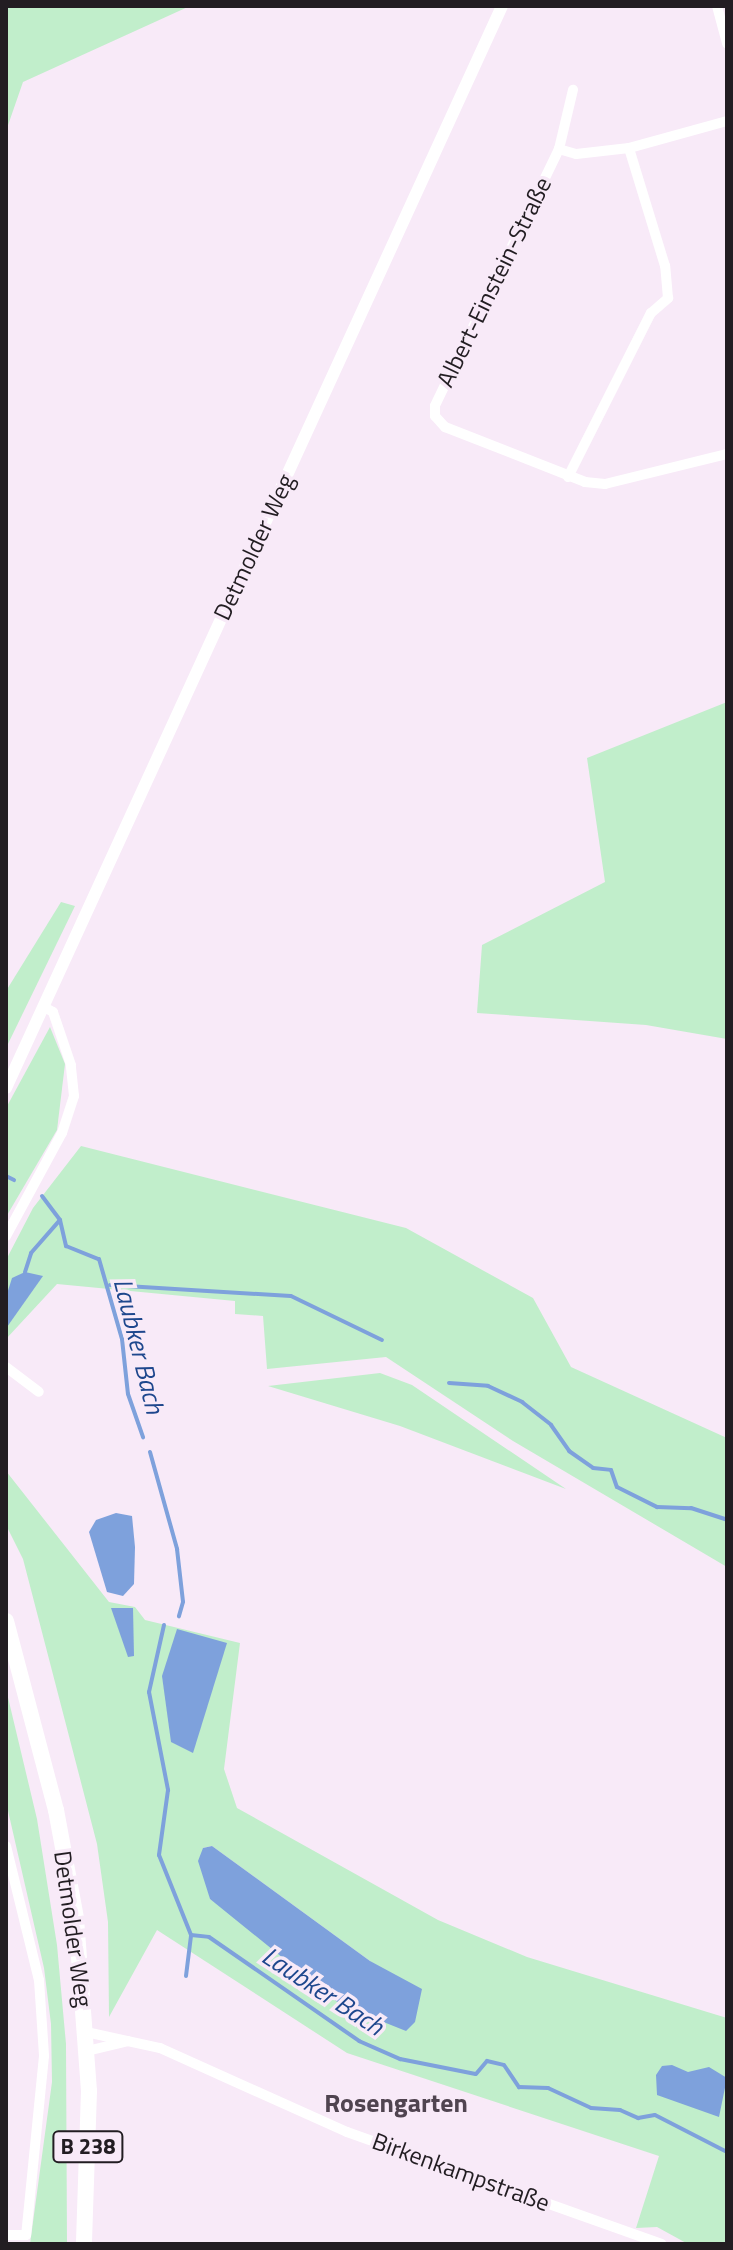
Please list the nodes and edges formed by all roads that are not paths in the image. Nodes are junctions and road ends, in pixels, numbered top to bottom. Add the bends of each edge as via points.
1 (502, 6) edge
2 (717, 6) edge
3 (727, 44) edge
4 (573, 90) dead end
5 (727, 121) edge
6 (629, 148) junction
7 (559, 149) junction
8 (727, 454) edge
9 (568, 477) junction
10 (44, 1007) junction
11 (6, 1088) edge
12 (6, 1236) edge
13 (6, 1367) edge
14 (39, 1392) dead end
15 (6, 1621) edge
16 (6, 1846) edge
17 (86, 2032) junction
18 (128, 2041) junction
19 (87, 2051) junction
20 (6, 2235) edge
21 (84, 2244) edge
22 (662, 2244) edge

1 - 10 street, Detmolder Weg
2 - 3 street
4 - 7 street, Albert-Einstein-Straße
5 - 6 street, Albert-Einstein-Straße
6 - 7 street, Albert-Einstein-Straße via 576,154
6 - 9 street via 665,266 668,298 651,313
7 - 9 street, Albert-Einstein-Straße via 438,396 435,416 445,427
8 - 9 street via 605,484
10 - 11 street, Detmolder Weg
10 - 12 street via 53,1012 58,1025 74,1096 62,1133
13 - 14 street
15 - 17 main road, Detmolder Weg / B 238 via 56,1810 76,1918
16 - 20 street, Detmolder Weg via 39,1980 42,2017 42,2092 26,2235
17 - 18 street, Birkenkampstraße
17 - 19 main road, Detmolder Weg / B 238
18 - 19 street, Birkenkampstraße
18 - 22 street, Birkenkampstraße via 160,2048 347,2132
19 - 21 main road, Detmolder Weg / B 238

